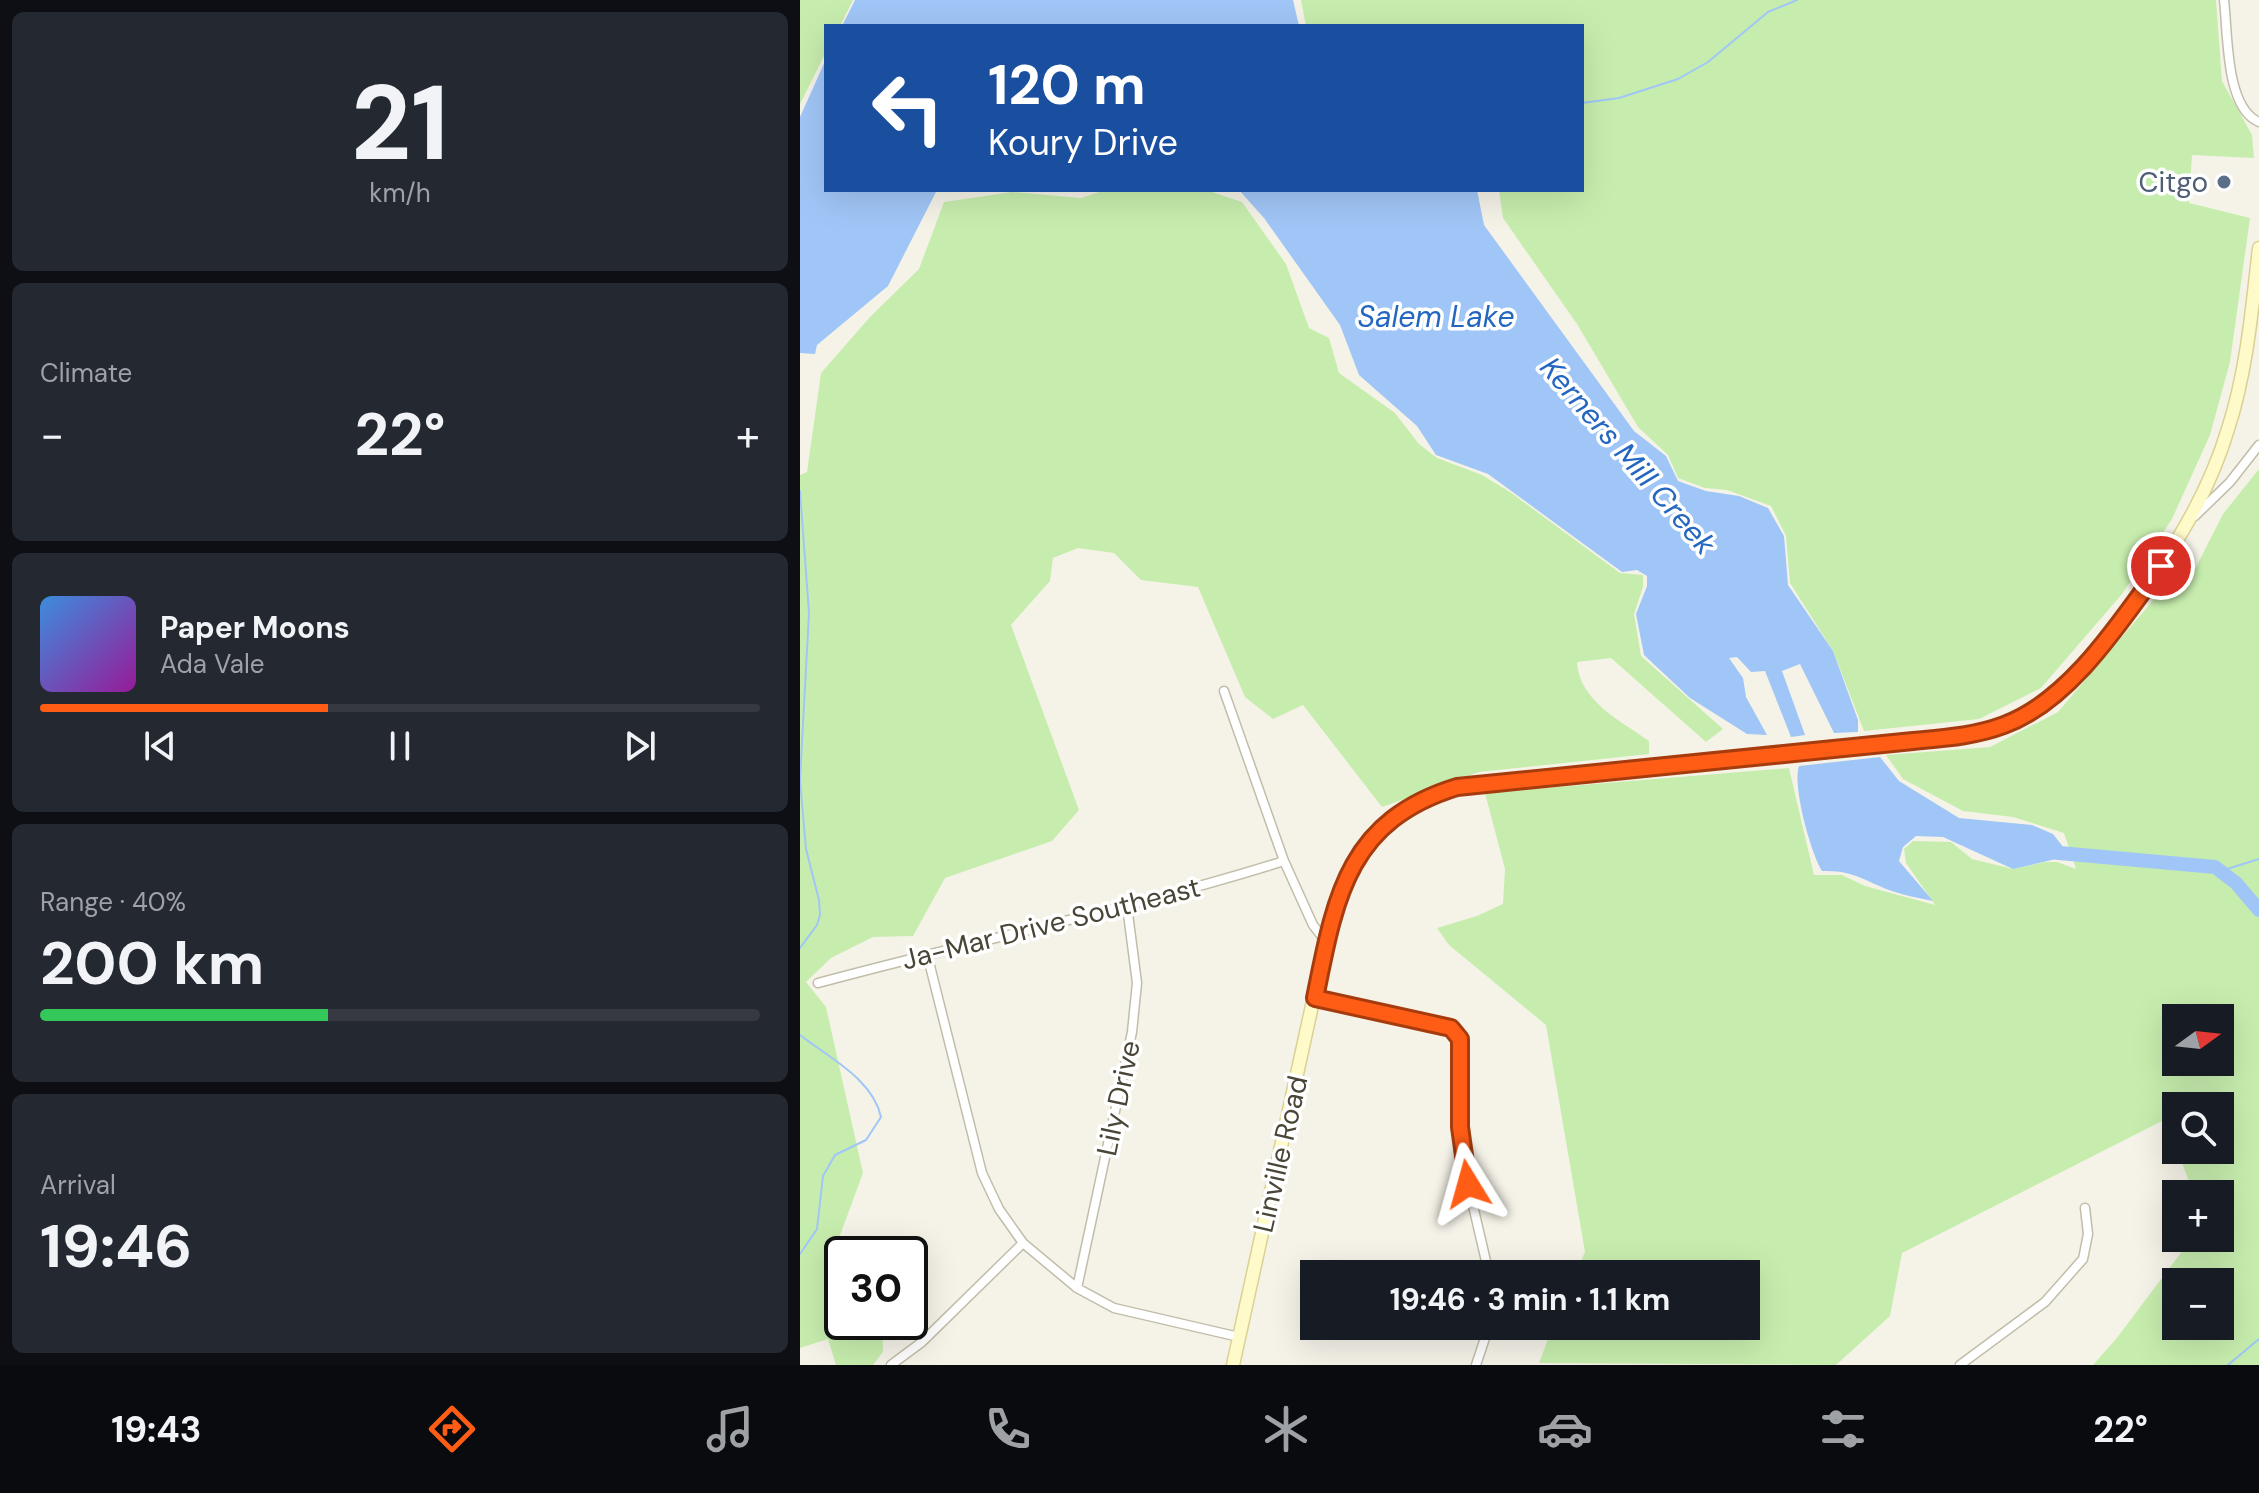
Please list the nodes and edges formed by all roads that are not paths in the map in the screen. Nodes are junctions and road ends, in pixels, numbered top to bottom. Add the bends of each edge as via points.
1 (2224, 0) edge
2 (2259, 122) edge
3 (2259, 248) edge
4 (2259, 445) edge
5 (2189, 522) junction
6 (1224, 691) dead end
7 (1284, 861) junction
8 (1127, 906) junction
9 (1326, 942) junction
10 (927, 954) junction
11 (818, 983) dead end
12 (1315, 998) junction
13 (2085, 1208) dead end
14 (1023, 1243) junction
15 (1486, 1260) edge
16 (1077, 1288) junction
17 (1239, 1337) junction
18 (1484, 1340) edge
19 (891, 1365) edge
20 (1233, 1365) edge
21 (1476, 1365) edge
22 (1960, 1365) edge

1 - 2 street via 2235,90 2246,113
3 - 5 main road, Linville Road via 2235,408
4 - 5 street
5 - 9 main road, Linville Road via 2079,670 2013,722 1958,736 1443,791 1400,814 1364,846 1350,868
6 - 7 street
7 - 8 street, Ja-Mar Drive Southeast
7 - 9 street
8 - 10 street, Ja-Mar Drive Southeast
8 - 16 street, Lily Drive via 1137,983 1132,1032
9 - 12 main road, Linville Road
10 - 11 street, Ja-Mar Drive Southeast
10 - 14 street via 982,1173
12 - 15 street via 1451,1028 1460,1039 1460,1127
12 - 17 main road, Linville Road
13 - 22 street via 2088,1234 2083,1259 2045,1302
14 - 16 street
14 - 19 street via 922,1342
16 - 17 street via 1114,1308
17 - 20 main road, Linville Road
18 - 21 street

